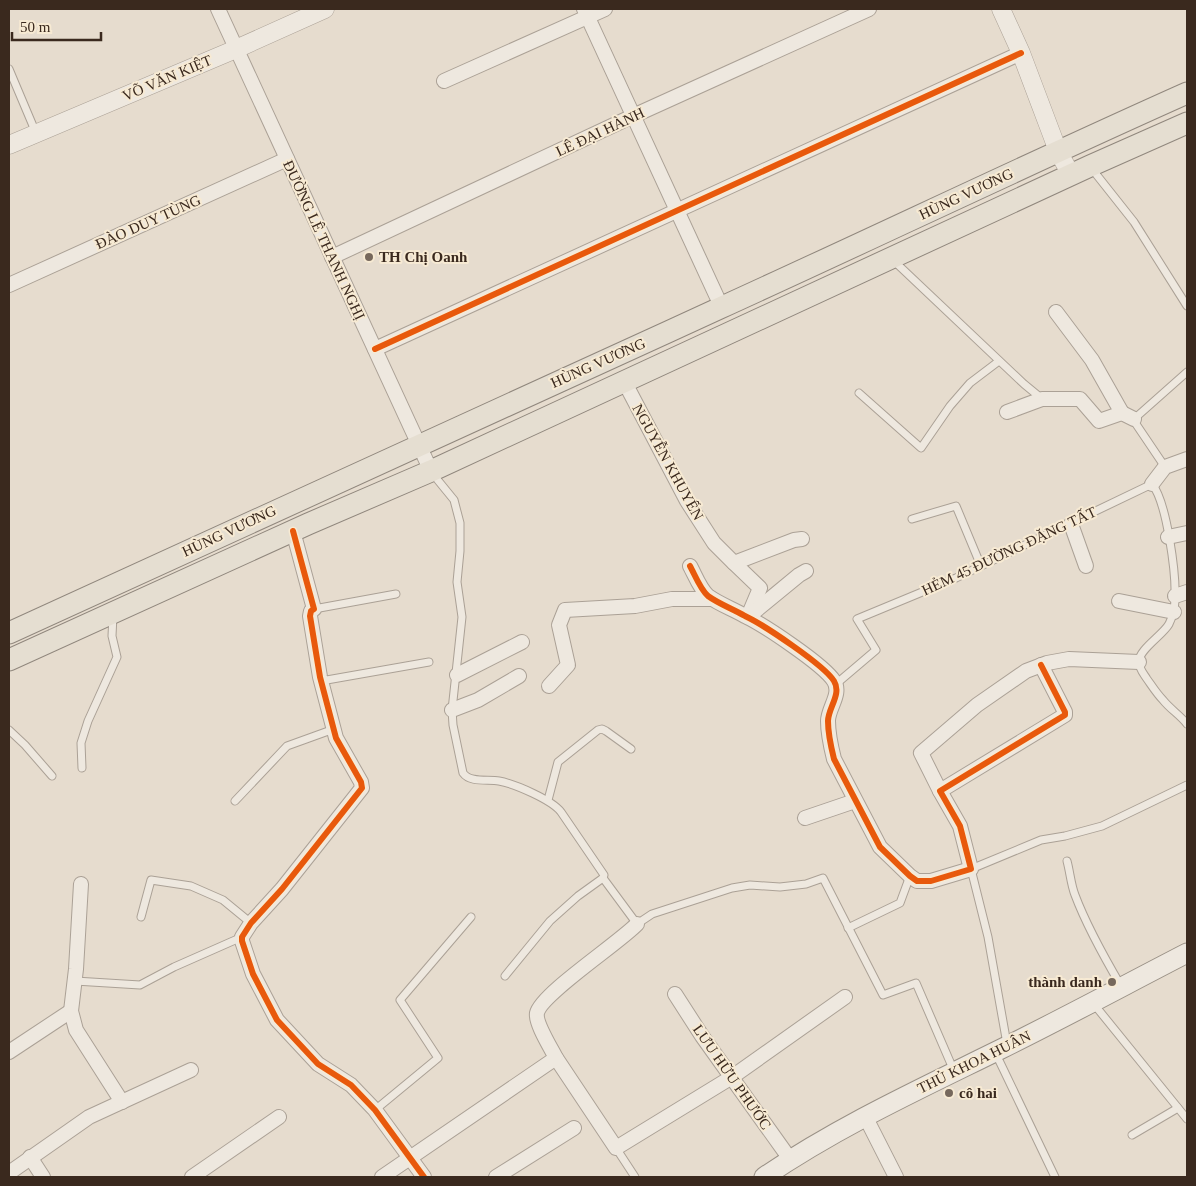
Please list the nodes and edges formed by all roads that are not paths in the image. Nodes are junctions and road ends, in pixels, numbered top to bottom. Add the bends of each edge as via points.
1 (218, 9) edge
2 (325, 9) edge
3 (605, 9) edge
4 (869, 9) edge
5 (1001, 9) edge
6 (586, 13) edge
7 (236, 48) junction
8 (1021, 53) junction
9 (9, 69) edge
10 (444, 80) dead end
11 (1187, 94) edge
12 (633, 116) junction
13 (1187, 123) edge
14 (36, 134) junction
15 (9, 146) edge
16 (1058, 151) junction
17 (287, 160) junction
18 (1090, 166) junction
19 (1071, 175) junction
20 (676, 211) junction
21 (332, 257) junction
22 (892, 258) junction
23 (9, 285) edge
24 (1187, 306) edge
25 (722, 308) junction
26 (1056, 312) dead end
27 (374, 349) junction
28 (999, 361) junction
29 (1187, 372) edge
30 (624, 381) junction
31 (859, 393) dead end
32 (1042, 399) junction
33 (1007, 412) dead end
34 (1128, 416) junction
35 (418, 444) junction
36 (1187, 459) edge
37 (1165, 467) junction
38 (431, 471) junction
39 (1152, 484) junction
40 (912, 519) dead end
41 (1071, 524) junction
42 (293, 531) junction
43 (1187, 533) edge
44 (1168, 537) junction
45 (802, 539) dead end
46 (734, 563) junction
47 (690, 566) dead end
48 (982, 566) junction
49 (1086, 566) dead end
50 (806, 571) dead end
51 (104, 589) junction
52 (396, 594) dead end
53 (1181, 594) edge
54 (712, 598) junction
55 (1120, 600) dead end
56 (314, 609) junction
57 (114, 612) junction
58 (1174, 612) junction
59 (748, 617) junction
60 (9, 633) edge
61 (522, 642) dead end
62 (9, 660) edge
63 (429, 662) dead end
64 (1139, 662) junction
65 (1041, 665) junction
66 (457, 675) junction
67 (519, 676) dead end
68 (321, 681) junction
69 (836, 684) junction
70 (549, 686) dead end
71 (452, 710) junction
72 (1187, 724) edge
73 (9, 730) edge
74 (334, 730) junction
75 (631, 749) dead end
76 (82, 768) dead end
77 (52, 776) dead end
78 (1187, 785) edge
79 (940, 791) junction
80 (548, 800) junction
81 (235, 801) dead end
82 (855, 801) junction
83 (805, 818) dead end
84 (1067, 861) dead end
85 (971, 870) junction
86 (910, 876) junction
87 (603, 878) junction
88 (81, 884) dead end
89 (141, 917) dead end
90 (471, 917) dead end
91 (251, 923) junction
92 (637, 924) junction
93 (848, 928) junction
94 (242, 942) junction
95 (1187, 953) edge
96 (505, 976) dead end
97 (75, 982) junction
98 (1122, 987) junction
99 (675, 994) dead end
100 (845, 997) dead end
101 (1092, 1002) junction
102 (71, 1011) junction
103 (1001, 1049) junction
104 (9, 1052) edge
105 (556, 1058) junction
106 (191, 1070) dead end
107 (955, 1071) junction
108 (732, 1077) junction
109 (122, 1102) junction
110 (1178, 1108) junction
111 (375, 1110) junction
112 (864, 1116) junction
113 (279, 1117) dead end
114 (1187, 1119) edge
115 (574, 1128) dead end
116 (1132, 1135) dead end
117 (616, 1148) junction
118 (30, 1157) junction
119 (412, 1158) junction
120 (790, 1159) junction
121 (9, 1173) edge
122 (43, 1177) edge
123 (192, 1177) edge
124 (382, 1177) edge
125 (424, 1177) edge
126 (496, 1177) edge
127 (635, 1177) edge
128 (764, 1177) edge
129 (896, 1177) edge
130 (1055, 1177) edge

1 - 7 street, ĐƯỜNG LÊ THANH NGHỊ
2 - 7 street, VÕ VĂN KIỆT
3 - 6 street
4 - 12 street, LÊ ĐẠI HÀNH
5 - 8 street
6 - 10 street
6 - 12 street
7 - 14 street, VÕ VĂN KIỆT
7 - 17 street, ĐƯỜNG LÊ THANH NGHỊ
8 - 16 street
8 - 20 street
9 - 14 lane
11 - 16 main road, HÙNG VƯƠNG
12 - 20 street
12 - 21 street, LÊ ĐẠI HÀNH
13 - 18 main road, HÙNG VƯƠNG
14 - 15 street, VÕ VĂN KIỆT
16 - 19 street
16 - 25 main road, HÙNG VƯƠNG
17 - 21 street, ĐƯỜNG LÊ THANH NGHỊ
17 - 23 street, ĐÀO DUY TÙNG
18 - 19 main road, HÙNG VƯƠNG
18 - 24 lane via 1134,222
19 - 22 main road, HÙNG VƯƠNG
20 - 25 street
20 - 27 street
21 - 27 street, ĐƯỜNG LÊ THANH NGHỊ
22 - 28 lane
22 - 30 main road, HÙNG VƯƠNG
25 - 35 main road, HÙNG VƯƠNG
26 - 34 street
27 - 35 street, ĐƯỜNG LÊ THANH NGHỊ
28 - 31 lane via 970,383 920,448
28 - 32 lane
29 - 34 lane
30 - 38 main road, HÙNG VƯƠNG
30 - 46 street, NGUYỄN KHUYẾN via 687,501 714,543
32 - 33 street
32 - 34 street via 1080,400 1099,422
34 - 37 lane
35 - 38 street, ĐƯỜNG LÊ THANH NGHỊ
35 - 51 main road, HÙNG VƯƠNG
36 - 37 street
37 - 39 street, HẺM 45 ĐƯỜNG ĐẶNG TẤT
38 - 42 main road, HÙNG VƯƠNG
38 - 66 lane via 454,500 460,523 457,582 462,617
39 - 41 lane, HẺM 45 ĐƯỜNG ĐẶNG TẤT
39 - 44 lane via 1160,499
40 - 48 lane via 956,506
41 - 48 lane, HẺM 45 ĐƯỜNG ĐẶNG TẤT
41 - 49 street
42 - 56 street
42 - 57 main road, HÙNG VƯƠNG
43 - 44 street
44 - 53 lane
45 - 46 street
46 - 59 street, NGUYỄN KHUYẾN via 760,588
47 - 54 street via 703,590
48 - 69 lane, HẺM 45 ĐƯỜNG ĐẶNG TẤT via 857,619 876,650
50 - 59 street
51 - 57 main road
51 - 60 main road, HÙNG VƯƠNG
52 - 56 lane
53 - 58 lane
54 - 59 street
54 - 70 street via 565,610 559,625 568,665
55 - 58 street
56 - 68 street via 310,616
57 - 62 main road, HÙNG VƯƠNG
57 - 76 lane via 112,636 117,657 81,743
58 - 64 lane via 1168,624 1140,656
59 - 69 street via 786,642
61 - 66 street
63 - 68 lane
64 - 65 street via 1069,659
64 - 72 lane via 1161,699
65 - 79 street via 1003,686 923,750 921,756
65 - 79 street via 1065,712 1064,716
66 - 71 lane
67 - 71 street via 478,700
68 - 74 street
69 - 82 street via 836,696 828,720 831,744 834,759
71 - 80 lane via 466,777 501,781
73 - 77 lane
74 - 81 lane via 287,746
74 - 91 street via 362,788
75 - 80 lane via 606,731 598,730 558,762
78 - 85 lane via 1102,826 1041,840
79 - 85 street via 960,826
80 - 87 lane via 562,812 601,869
82 - 83 street
82 - 86 street via 880,847
84 - 98 lane via 1074,894 1084,917
85 - 86 street via 931,881 918,881
85 - 103 lane via 988,937
86 - 93 lane via 900,903
87 - 92 lane
87 - 96 lane via 550,921
88 - 97 street
89 - 91 lane via 151,880 191,886 215,896
90 - 111 lane via 400,1000 438,1058
91 - 94 street
92 - 93 lane via 652,914 732,888 750,885 780,887 823,878
92 - 105 street via 542,1003 537,1018
93 - 107 lane via 882,995 916,984
94 - 97 lane via 174,967 140,984
94 - 111 street via 253,974 277,1020 318,1064 351,1084
95 - 98 main road, THỦ KHOA HUÂN
97 - 102 street
98 - 101 main road, THỦ KHOA HUÂN
99 - 108 street, LƯU HỮU PHƯỚC
100 - 108 street
101 - 103 main road, THỦ KHOA HUÂN
101 - 110 lane
102 - 104 street
102 - 109 street via 76,1030
103 - 107 main road, THỦ KHOA HUÂN
103 - 130 lane
105 - 117 street
105 - 119 street
106 - 109 street
107 - 112 main road, THỦ KHOA HUÂN
108 - 117 street
108 - 120 street, LƯU HỮU PHƯỚC
109 - 118 street via 88,1117
110 - 114 lane
110 - 116 lane
111 - 119 street
112 - 120 main road, THỦ KHOA HUÂN
112 - 129 street
113 - 123 street
115 - 126 street
117 - 127 lane
118 - 121 street
118 - 122 street
119 - 124 street
119 - 125 street
120 - 128 main road, THỦ KHOA HUÂN

